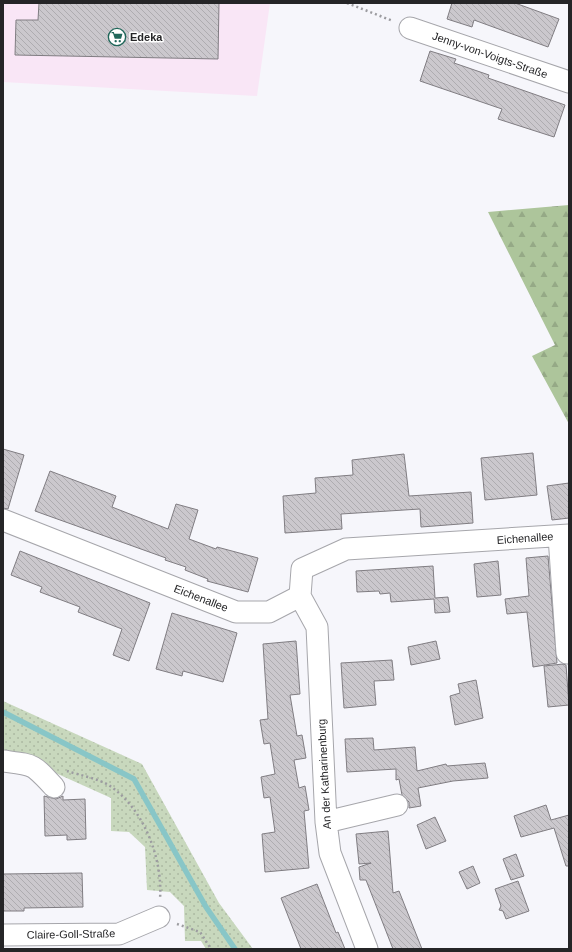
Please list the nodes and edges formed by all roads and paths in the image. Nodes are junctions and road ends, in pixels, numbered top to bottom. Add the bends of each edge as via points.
1 (347, 3) edge
2 (410, 28) joint
3 (569, 82) edge
4 (3, 520) edge
5 (564, 536) edge
6 (300, 596) junction
7 (568, 653) dead end
8 (3, 761) edge
9 (59, 778) joint
10 (397, 805) dead end
11 (326, 822) junction
12 (159, 917) junction
13 (3, 935) edge
14 (211, 949) edge
15 (367, 949) edge

1 - 2 path
2 - 3 street, Jenny-von-Voigts-Straße
4 - 6 street, Eichenallee via 236,612 269,612
5 - 6 street, Eichenallee via 346,549 302,569
5 - 7 street
6 - 11 street, An der Katharinenburg via 317,627
8 - 9 street via 28,764
9 - 12 path via 109,786 130,805 146,830 157,858 161,890
10 - 11 street
11 - 15 street, An der Katharinenburg via 330,853
12 - 13 street, Claire-Goll-Straße via 119,934
12 - 14 path via 200,932

